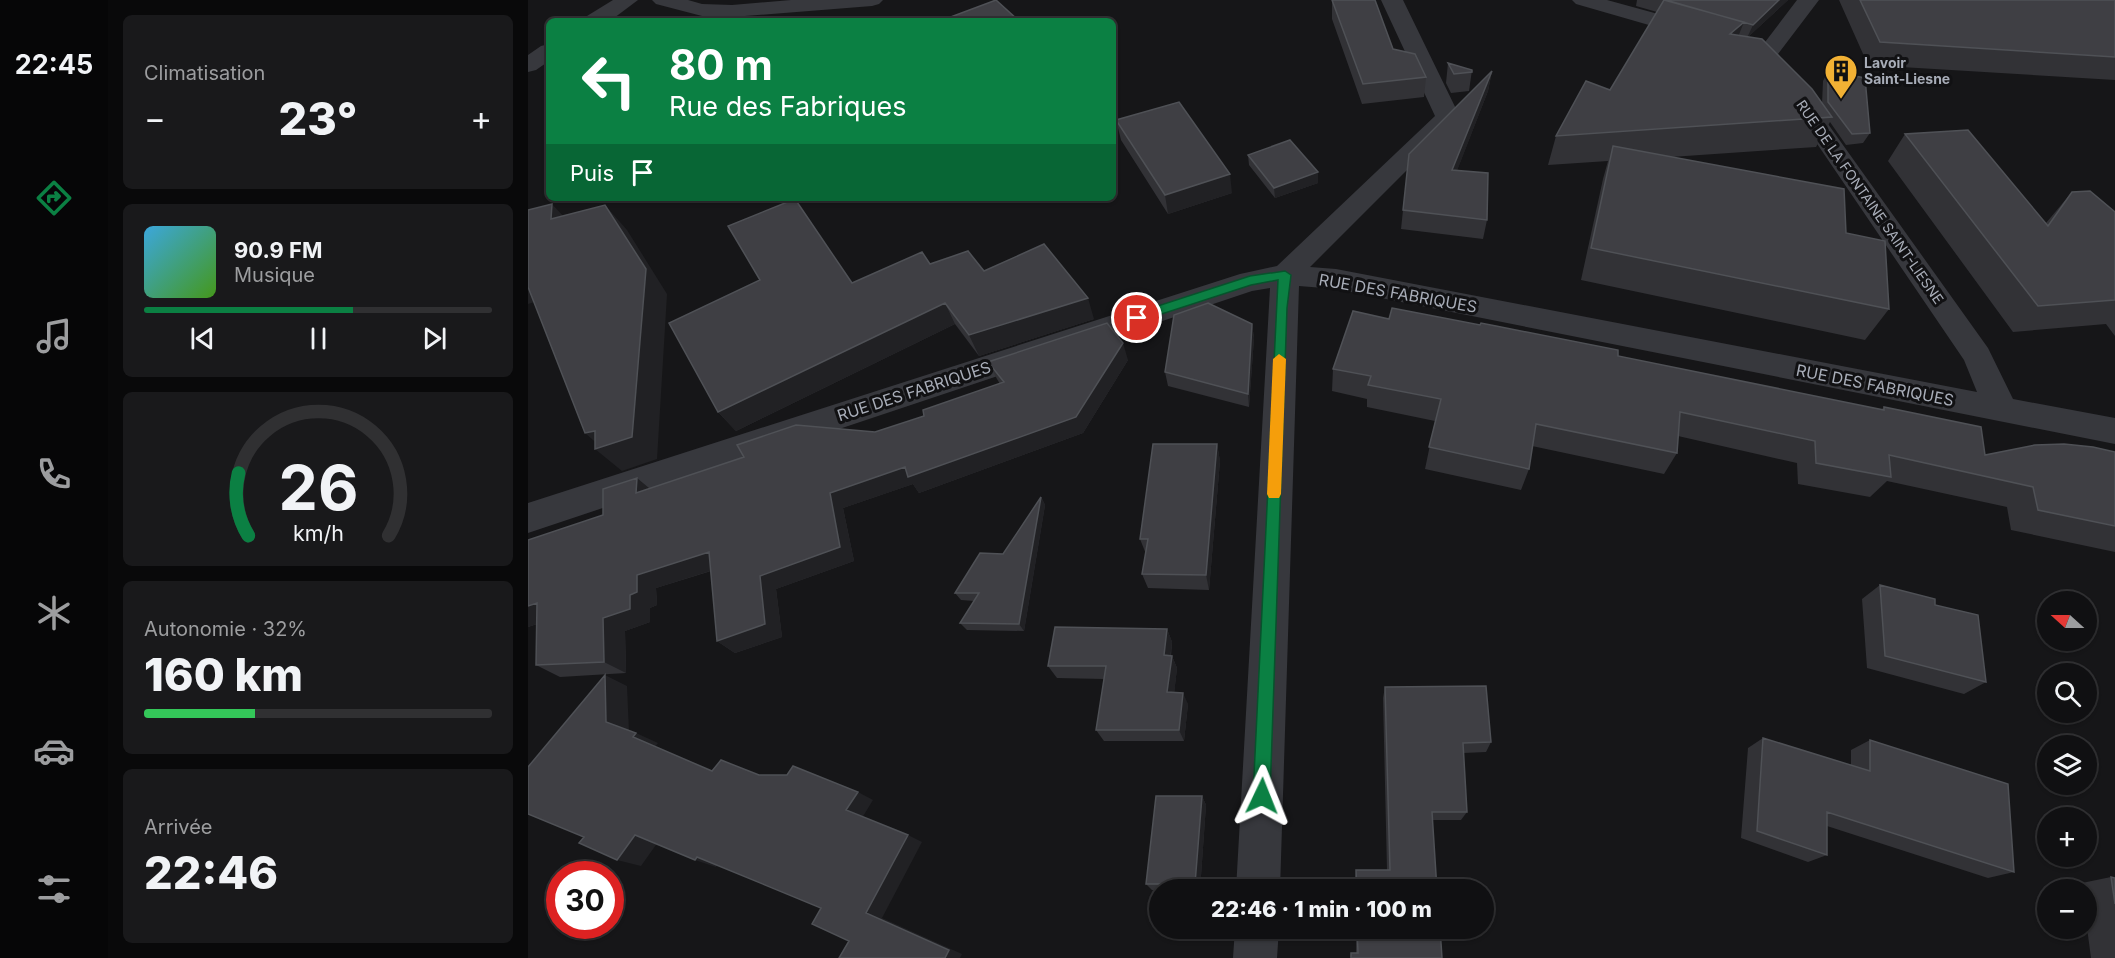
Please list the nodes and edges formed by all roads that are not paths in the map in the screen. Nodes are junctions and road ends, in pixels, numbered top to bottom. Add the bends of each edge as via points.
1 (627, 0) edge
2 (663, 0) edge
3 (872, 0) edge
4 (1392, 0) edge
5 (1583, 0) edge
6 (1808, 0) edge
7 (600, 18) edge
8 (1715, 36) edge
9 (546, 53) edge
10 (528, 64) edge
11 (1285, 275) junction
12 (2004, 410) junction
13 (2115, 431) edge
14 (528, 518) edge
15 (1258, 879) edge
16 (1256, 939) edge
17 (1255, 958) edge

1 - 7 street
2 - 3 street via 702,10 732,11
4 - 11 street via 1448,117
5 - 8 street
6 - 12 street, RUE DE LA FONTAINE SAINT-LIESNE via 1757,50 1977,356
9 - 10 street
11 - 12 street, RUE DES FABRIQUES via 1336,279
11 - 14 street, RUE DES FABRIQUES via 1250,280
11 - 15 street
12 - 13 street, RUE DES FABRIQUES
16 - 17 street

